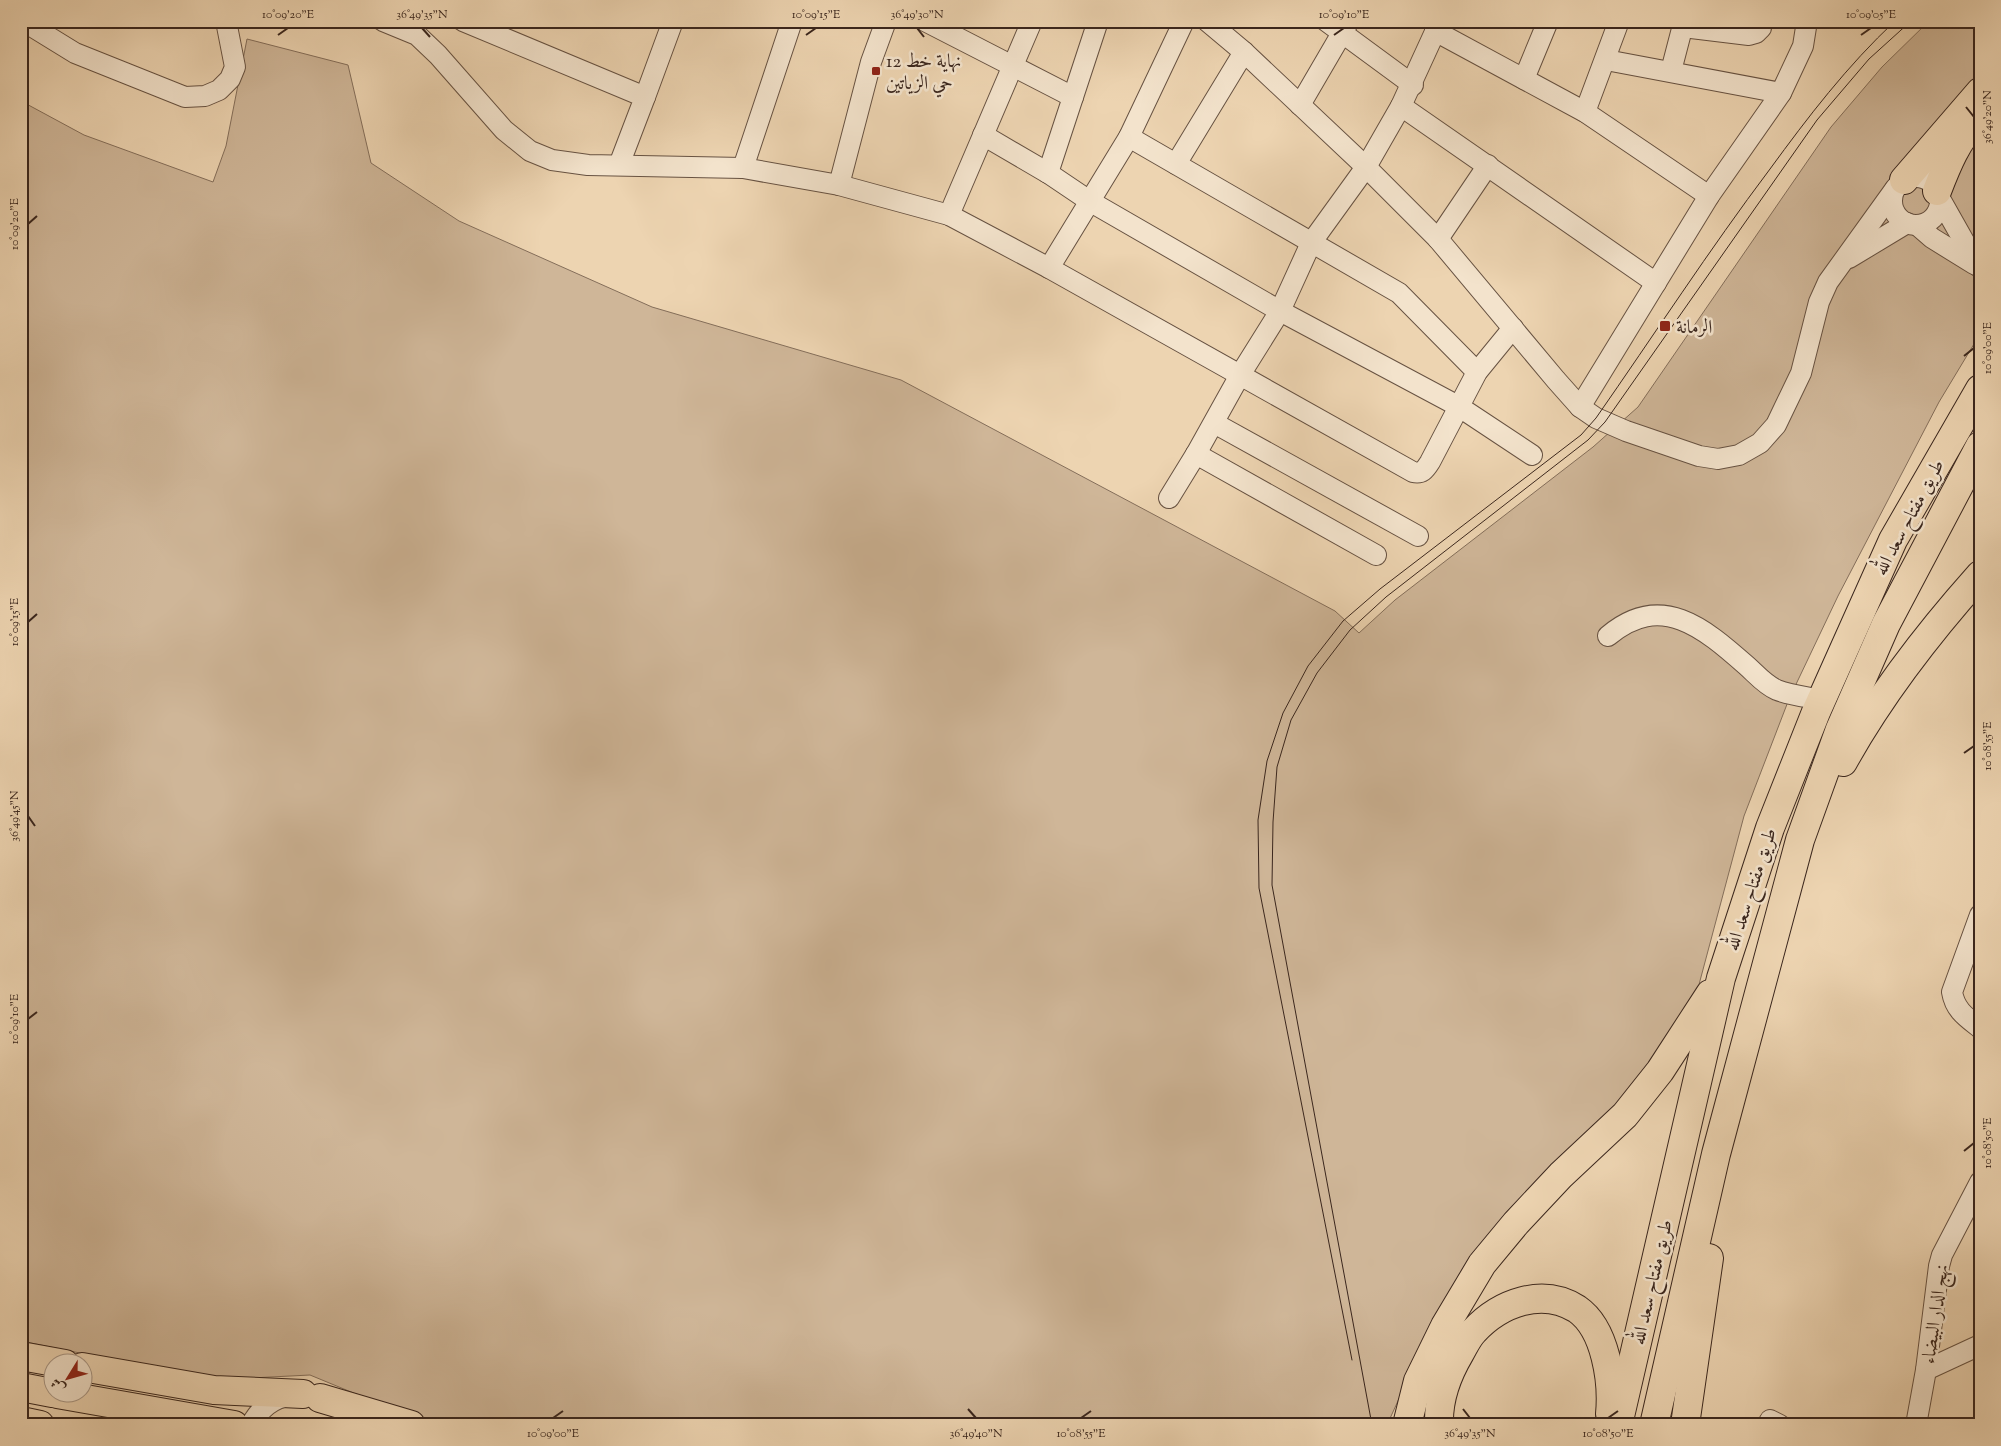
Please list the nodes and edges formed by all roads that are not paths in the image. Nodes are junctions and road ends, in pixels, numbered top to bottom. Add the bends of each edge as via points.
1 (24, 21) edge
2 (226, 21) edge
3 (384, 21) edge
4 (463, 21) edge
5 (673, 21) edge
6 (791, 21) edge
7 (886, 21) edge
8 (925, 21) edge
9 (1032, 21) edge
10 (1098, 21) edge
11 (1184, 21) edge
12 (1207, 21) edge
13 (1326, 21) edge
14 (1548, 21) edge
15 (1619, 21) edge
16 (1761, 21) edge
17 (1807, 21) edge
18 (1683, 24) edge
19 (1438, 26) edge
20 (421, 28) edge
21 (1345, 28) edge
22 (1244, 52) junction
23 (1606, 60) junction
24 (1011, 66) junction
25 (1671, 71) junction
26 (1524, 79) junction
27 (1412, 85) junction
28 (1980, 92) edge
29 (1781, 93) junction
30 (645, 97) junction
31 (1073, 97) junction
32 (1300, 105) junction
33 (1401, 106) junction
34 (1585, 112) junction
35 (1980, 116) edge
36 (983, 134) junction
37 (1128, 137) junction
38 (1176, 164) junction
39 (619, 165) junction
40 (1488, 165) junction
41 (1366, 166) junction
42 (743, 168) junction
43 (1048, 173) junction
44 (1900, 184) junction
45 (839, 185) junction
46 (1938, 194) junction
47 (1709, 196) junction
48 (1091, 202) junction
49 (949, 216) junction
50 (1912, 224) junction
51 (1438, 239) junction
52 (1311, 243) junction
53 (1842, 263) junction
54 (1979, 267) edge
55 (1049, 268) junction
56 (1656, 283) junction
57 (1280, 311) junction
58 (1513, 328) junction
59 (1477, 372) junction
60 (1240, 375) junction
61 (1980, 389) edge
62 (1458, 406) junction
63 (1580, 407) junction
64 (1214, 423) junction
65 (1980, 446) edge
66 (1196, 454) junction
67 (1532, 455) dead end
68 (1169, 498) dead end
69 (1418, 536) dead end
70 (1376, 555) dead end
71 (1980, 575) edge
72 (1608, 636) dead end
73 (1822, 700) junction
74 (1800, 840) junction
75 (1980, 915) edge
76 (1720, 978) junction
77 (1980, 1028) edge
78 (1716, 1154) junction
79 (1980, 1182) edge
80 (1980, 1345) edge
81 (21, 1356) edge
82 (42, 1360) edge
83 (92, 1369) edge
84 (1926, 1370) junction
85 (21, 1387) edge
86 (42, 1391) edge
87 (312, 1396) junction
88 (92, 1400) edge
89 (21, 1421) edge
90 (40, 1425) edge
91 (234, 1425) edge
92 (251, 1425) edge
93 (349, 1425) edge
94 (411, 1425) edge
95 (1407, 1425) edge
96 (1439, 1425) edge
97 (1609, 1425) edge
98 (1618, 1425) edge
99 (1654, 1425) edge
100 (1685, 1425) edge
101 (1768, 1425) edge
102 (1780, 1425) edge
103 (1916, 1425) edge

1 - 2 street via 75,53 185,97 205,96 219,90 230,79 235,67
3 - 20 street
4 - 30 street
5 - 30 street
6 - 42 street
7 - 45 street via 871,62
8 - 24 street
9 - 24 street
10 - 31 street
11 - 37 street
12 - 22 street
13 - 21 street
14 - 26 street
15 - 23 street
16 - 18 street via 1761,28 1749,35
17 - 29 street via 1803,46
18 - 25 street
19 - 26 street
19 - 27 street
20 - 39 street via 438,55 504,130 530,151 552,160
21 - 27 street
21 - 32 street
22 - 32 street
22 - 38 street
23 - 25 street
23 - 34 street
24 - 31 street
24 - 36 street
25 - 29 street
26 - 34 street
27 - 33 street
28 - 44 highway
29 - 47 street
30 - 39 street
31 - 43 street
32 - 41 street
33 - 40 street
33 - 41 street
34 - 47 street
35 - 46 highway via 1966,131 1950,158
36 - 43 street
36 - 49 street
37 - 38 street
37 - 48 street
38 - 52 street
39 - 42 street
40 - 51 street
40 - 56 street
41 - 51 street
41 - 52 street
42 - 45 street
43 - 48 street
44 - 46 street via 1916,177 1924,179
44 - 50 street via 1892,200 1895,214
44 - 53 street
45 - 49 street
46 - 50 street via 1934,217 1927,222
46 - 54 street
47 - 56 street
48 - 55 street
48 - 57 street
49 - 55 street
50 - 53 street
50 - 54 street
51 - 58 street
52 - 57 street
52 - 59 street via 1399,293
53 - 63 street via 1819,302 1801,373 1776,425 1760,442 1739,455 1718,459 1699,456 1626,431
55 - 60 street
56 - 63 street
57 - 60 street
57 - 62 street
58 - 59 street
58 - 63 street
59 - 62 street
60 - 62 street via 1419,473 1430,462
60 - 64 street
61 - 73 highway, طريق مفتاح سعد الله via 1893,540
62 - 67 street
64 - 66 street
64 - 69 street
65 - 74 highway, طريق مفتاح سعد الله via 1886,624 1840,729
66 - 68 street
66 - 70 street
71 - 74 highway via 1862,728
72 - 73 street via 1632,620 1656,615 1679,617 1701,628 1777,690
73 - 76 highway, طريق مفتاح سعد الله via 1770,828
74 - 78 highway, طريق مفتاح سعد الله
75 - 77 street via 1952,992 1961,1014
76 - 95 highway via 1660,1071 1625,1115 1561,1175 1482,1264 1418,1380
76 - 98 highway, طريق مفتاح سعد الله
78 - 99 highway, طريق مفتاح سعد الله
78 - 100 highway via 1710,1253
79 - 84 street, نهج الدار البيضاء via 1942,1255
80 - 84 street
81 - 82 highway
83 - 87 highway via 214,1390
84 - 103 street, نهج الدار البيضاء
85 - 86 highway
87 - 92 street via 285,1396 269,1404
87 - 93 street via 336,1407
87 - 94 highway
88 - 91 highway
89 - 90 highway
96 - 97 highway via 1438,1408 1449,1371 1473,1331 1500,1309 1524,1300 1551,1299 1577,1310 1595,1331 1606,1358 1612,1394
101 - 102 street via 1770,1420

